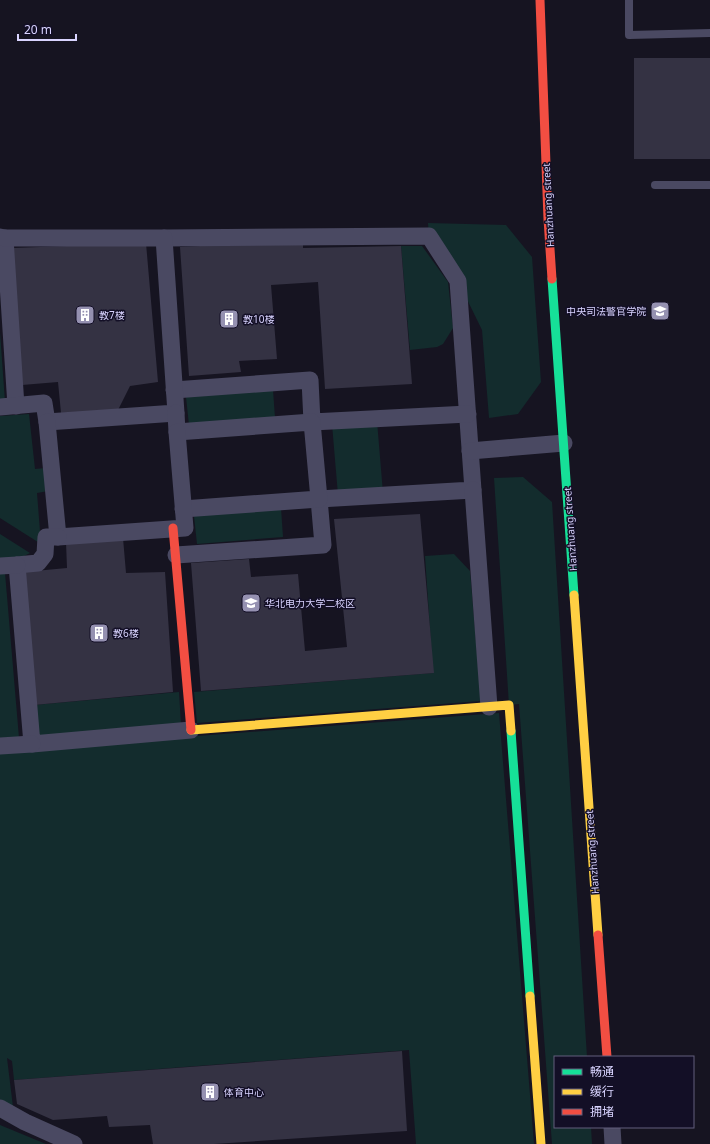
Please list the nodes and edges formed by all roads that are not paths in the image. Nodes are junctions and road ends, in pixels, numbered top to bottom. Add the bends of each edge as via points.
1 (540, 0) edge
2 (630, 0) edge
3 (710, 33) edge
4 (655, 185) dead end
5 (710, 185) edge
6 (2, 237) edge
7 (164, 238) junction
8 (174, 390) junction
9 (8, 407) edge
10 (176, 413) junction
11 (468, 414) junction
12 (47, 422) junction
13 (312, 422) junction
14 (177, 432) junction
15 (564, 443) junction
16 (470, 451) junction
17 (473, 490) junction
18 (319, 499) junction
19 (183, 509) junction
20 (173, 528) junction
21 (58, 537) junction
22 (176, 555) junction
23 (17, 565) junction
24 (0, 566) edge
25 (489, 707) junction
26 (191, 730) junction
27 (32, 744) junction
28 (0, 746) edge
29 (607, 1056) edge
30 (0, 1108) edge
31 (612, 1128) edge
32 (70, 1143) edge
33 (541, 1144) edge
34 (613, 1144) edge

1 - 15 street, Hanzhuang street via 548,219
2 - 3 lane via 629,35
4 - 5 lane
6 - 7 street
6 - 9 street
7 - 8 street
7 - 11 street via 429,236 458,281
8 - 10 street
8 - 13 street via 310,380
9 - 12 street via 44,403
10 - 12 street
10 - 14 street
11 - 13 street
11 - 16 street
12 - 21 street
13 - 14 street
13 - 18 street
14 - 19 street
15 - 16 street
15 - 29 street, Hanzhuang street
16 - 17 street
17 - 18 street
17 - 25 street
18 - 19 street
18 - 22 street via 323,545
19 - 20 street via 185,528
20 - 21 street
20 - 22 street
21 - 23 street via 46,537 45,554 38,563
22 - 26 street
23 - 24 street
23 - 27 street
25 - 26 street
25 - 33 street via 508,705
26 - 27 street
27 - 28 street
30 - 32 street
31 - 34 street

